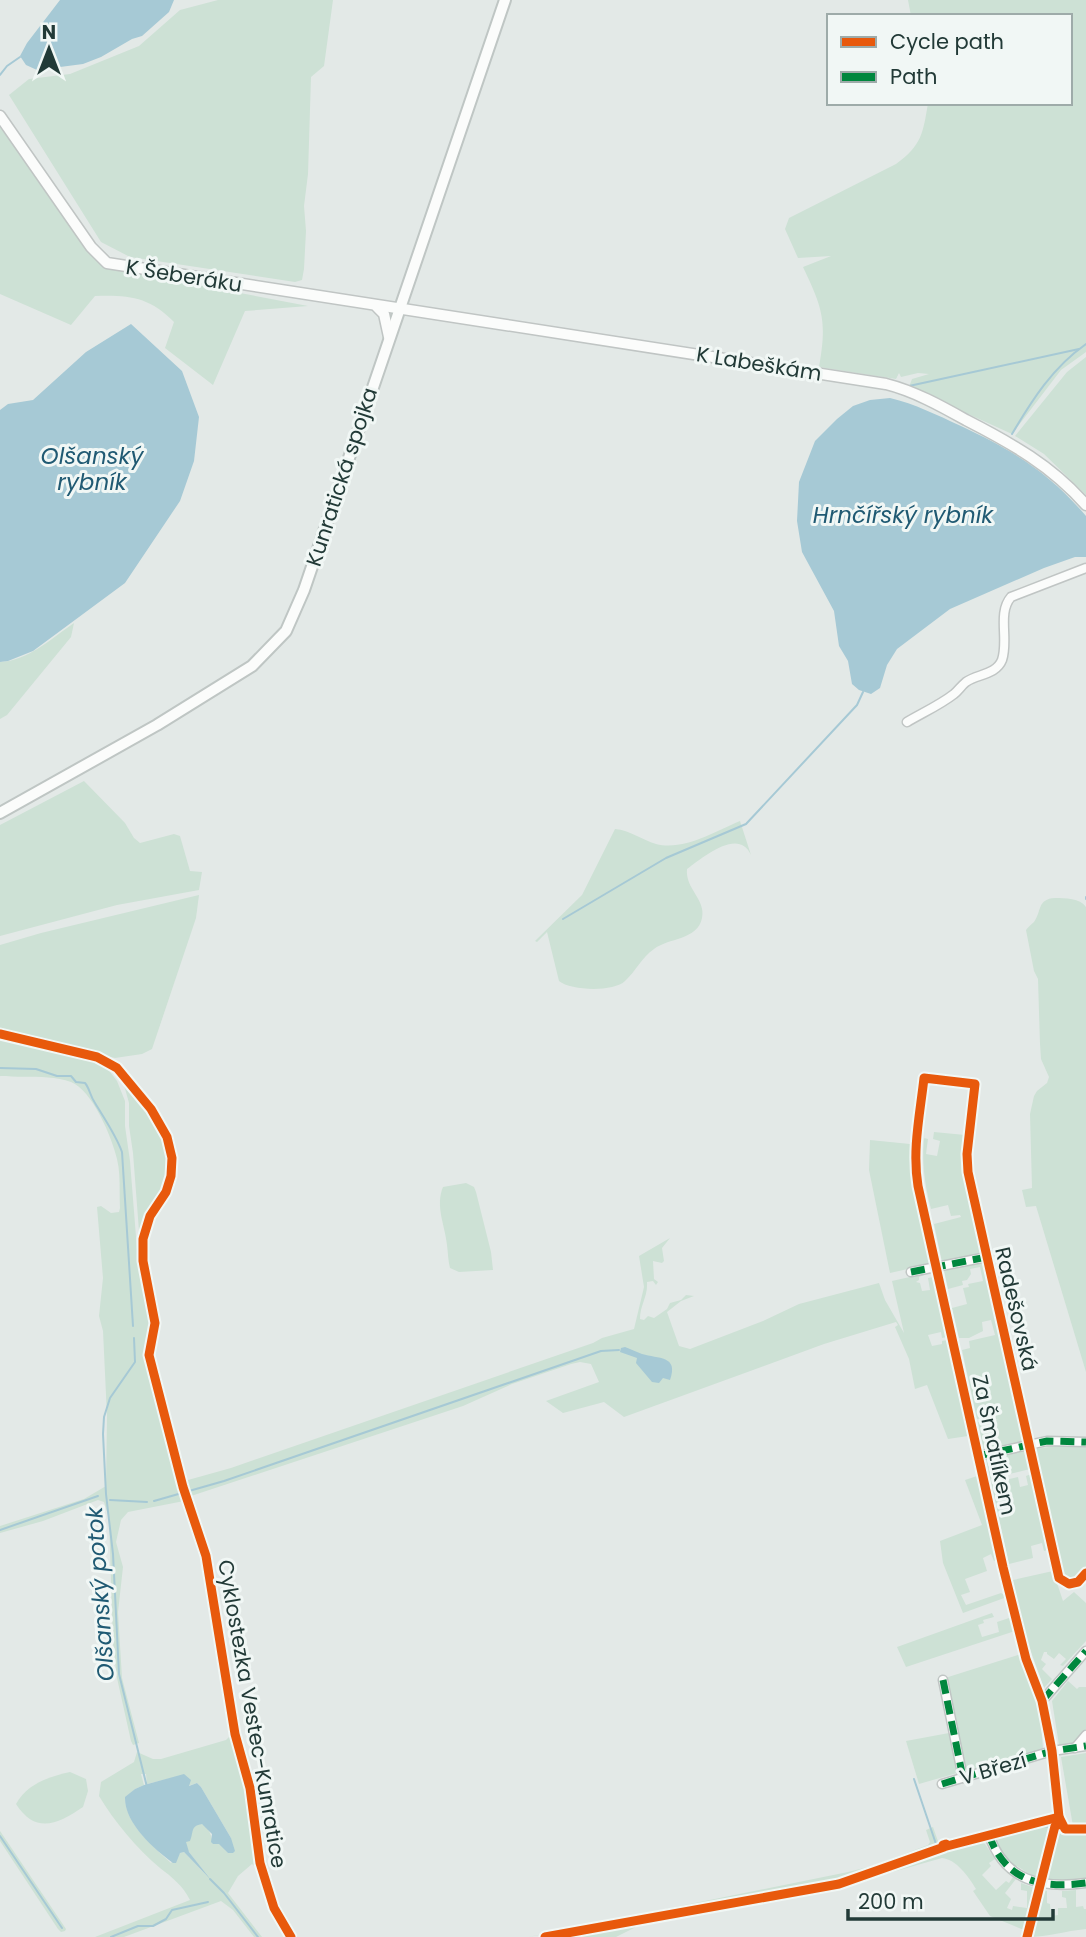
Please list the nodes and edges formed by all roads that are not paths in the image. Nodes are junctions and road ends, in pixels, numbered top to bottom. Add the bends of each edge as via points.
1 (505, 0) edge
2 (0, 116) edge
3 (407, 286) junction
4 (376, 306) junction
5 (400, 310) junction
6 (424, 313) junction
7 (389, 337) junction
8 (1086, 505) edge
9 (1086, 568) edge
10 (907, 722) dead end
11 (0, 813) edge
12 (924, 1078) joint
13 (987, 1256) junction
14 (937, 1266) junction
15 (911, 1272) dead end
16 (1086, 1442) edge
17 (1029, 1445) junction
18 (978, 1456) junction
19 (1086, 1573) edge
20 (1086, 1651) edge
21 (943, 1679) dead end
22 (1042, 1701) junction
23 (1086, 1735) edge
24 (1086, 1746) edge
25 (1075, 1748) junction
26 (1052, 1751) junction
27 (963, 1778) junction
28 (942, 1784) dead end
29 (1059, 1817) junction
30 (1086, 1829) edge
31 (989, 1835) junction
32 (944, 1847) dead end
33 (1086, 1883) edge

1 - 3 main road, Kunratická spojka
2 - 4 street, K Šeberáku via 91,247 107,263
3 - 5 main road, Kunratická spojka
3 - 6 street via 413,309
4 - 5 street, K Šeberáku
4 - 7 street via 384,314
5 - 6 street, K Labeškám
5 - 7 main road, Kunratická spojka
6 - 8 street, K Labeškám via 897,387 1029,455 1063,480
7 - 11 main road, Kunratická spojka via 304,590 278,641 252,666 212,692
9 - 10 street via 1012,597 1004,610 1000,664
12 - 13 street, Radešovská via 975,1084 968,1172
12 - 14 street, Za Šmatlíkem via 915,1170
13 - 14 street
13 - 17 street, Radešovská
14 - 15 street
14 - 18 street, Za Šmatlíkem
16 - 17 street
17 - 18 street
17 - 19 street, Radešovská via 1059,1578 1069,1584
18 - 22 street, Za Šmatlíkem via 1026,1658
20 - 22 street
21 - 27 street
22 - 26 street, Za Šmatlíkem
23 - 25 street
24 - 25 street, V Březí
25 - 26 street, V Březí
26 - 27 street, V Březí
26 - 29 street, Za Šmatlíkem
27 - 28 street, V Březí
29 - 30 street via 1065,1829
29 - 31 street
31 - 32 street
31 - 33 street via 998,1856 1024,1878 1052,1886

